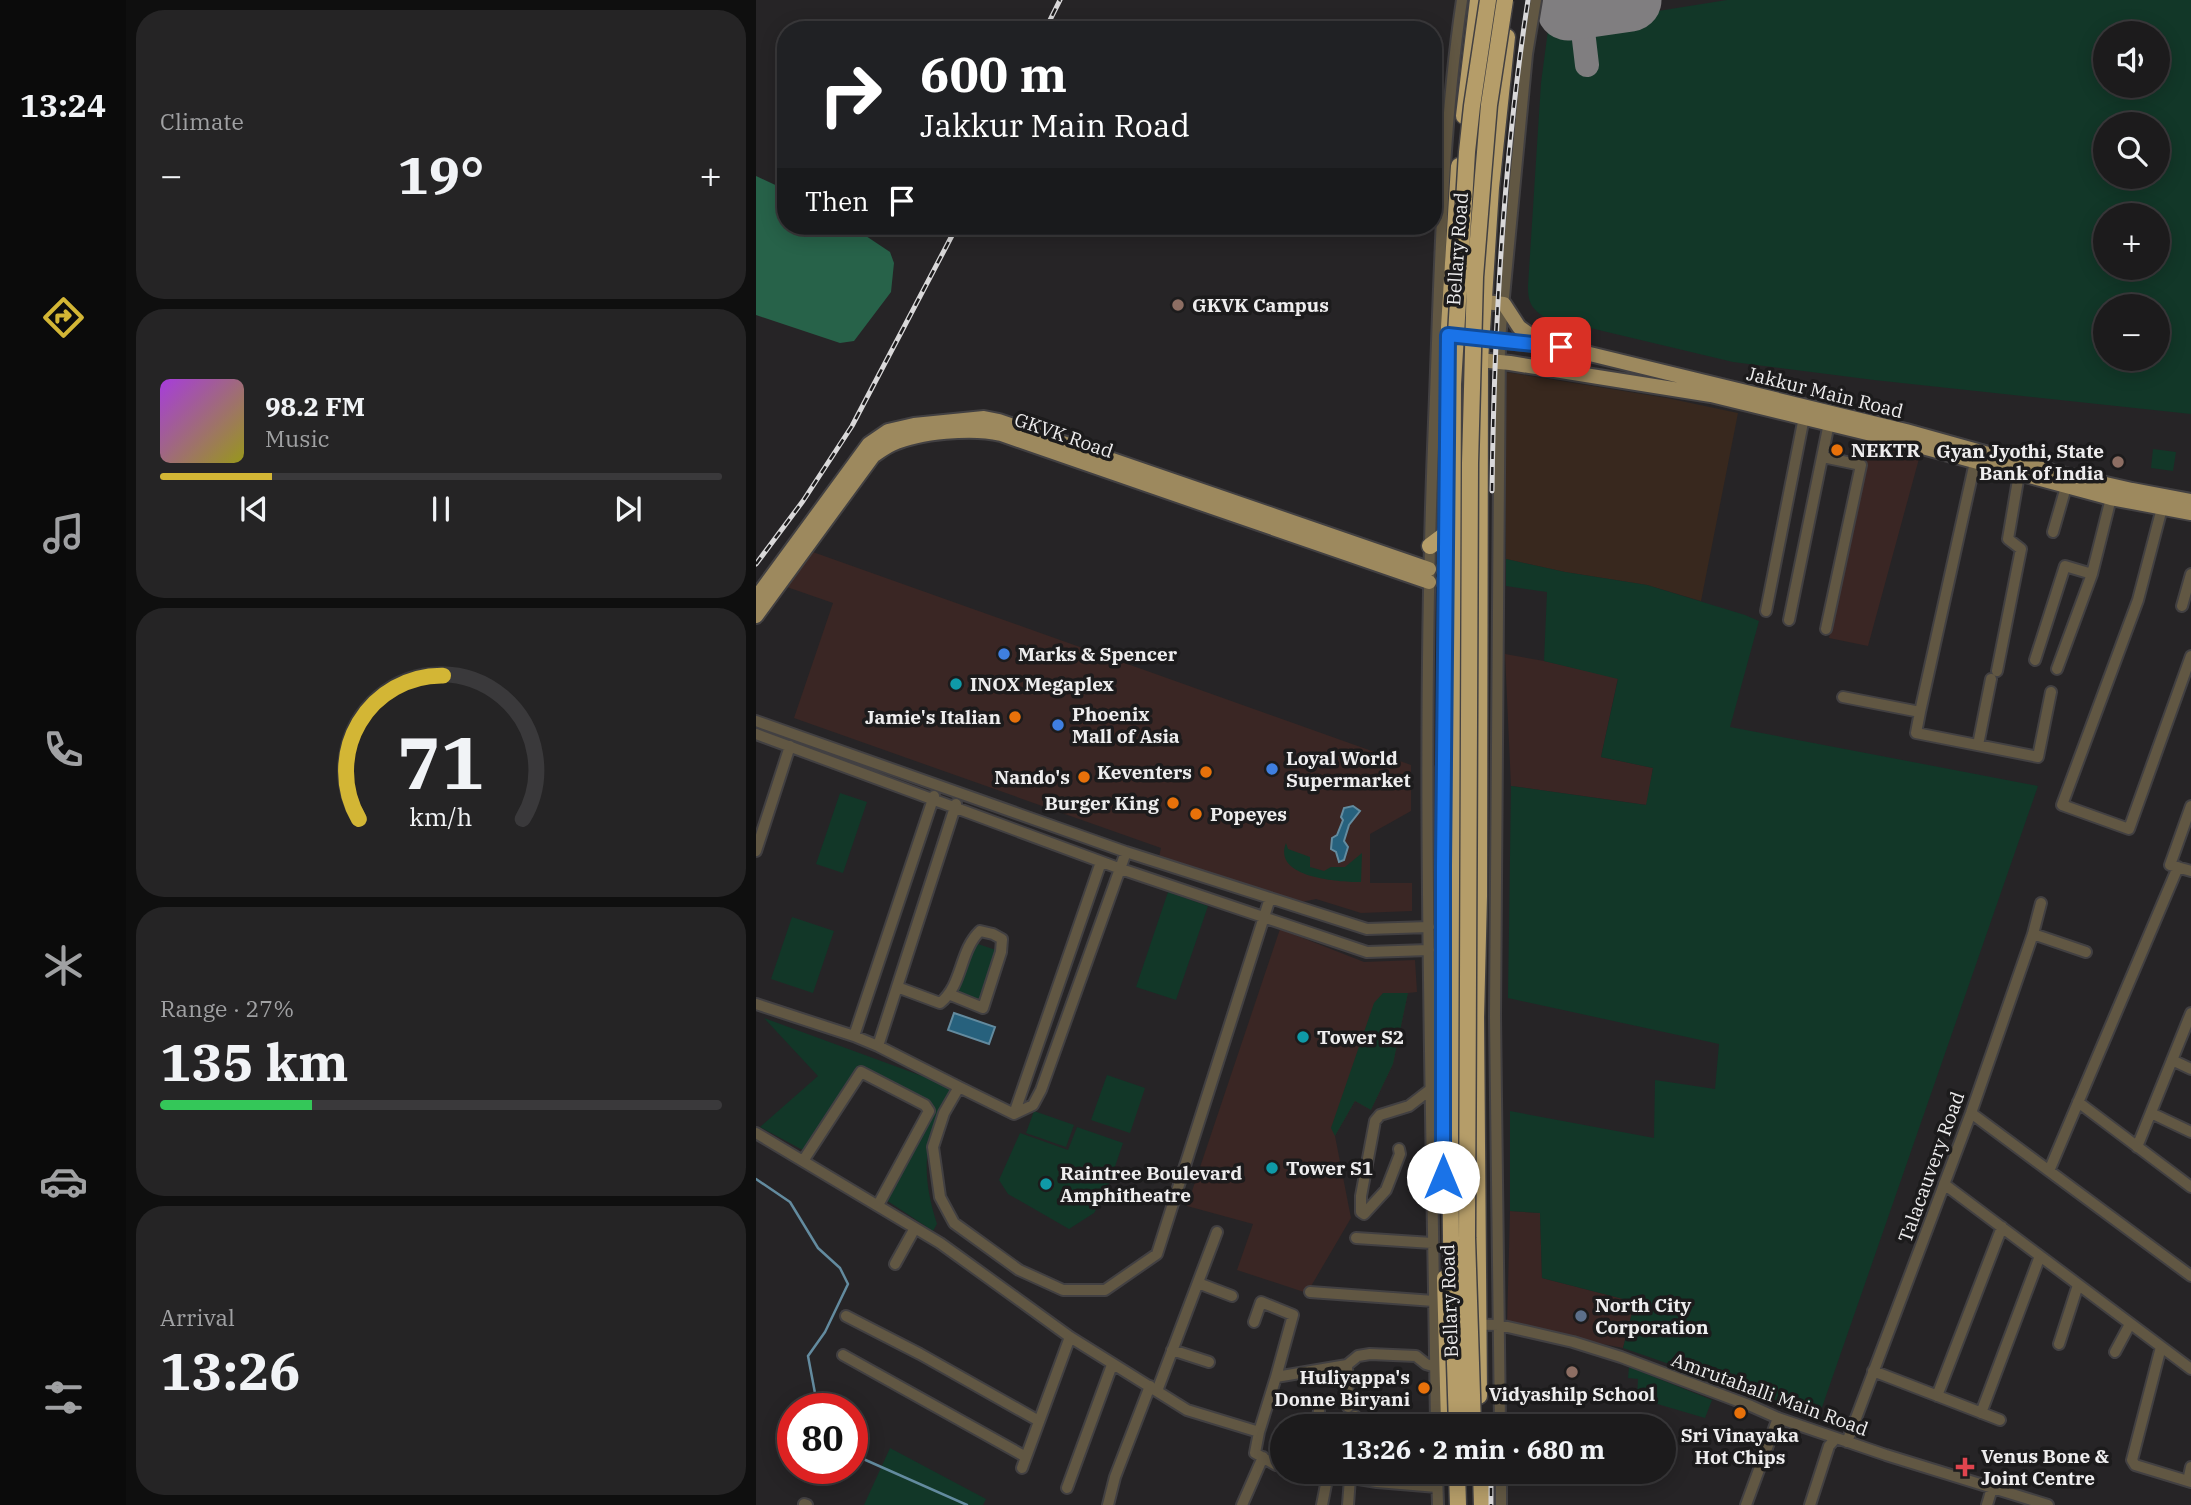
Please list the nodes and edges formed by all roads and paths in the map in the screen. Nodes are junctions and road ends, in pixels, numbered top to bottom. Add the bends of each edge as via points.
1 (1462, 0) edge
2 (1478, 0) edge
3 (1488, 0) edge
4 (1505, 0) edge
5 (1512, 0) edge
6 (1536, 0) edge
7 (1442, 208) edge
8 (1441, 235) edge
9 (1484, 302) junction
10 (1504, 304) junction
11 (1442, 335) junction
12 (1482, 338) junction
13 (1500, 339) junction
14 (1543, 345) junction
15 (1441, 356) junction
16 (1480, 361) junction
17 (1500, 362) junction
18 (1804, 417) junction
19 (1829, 424) junction
20 (882, 442) junction
21 (1823, 457) junction
22 (1975, 462) junction
23 (2019, 474) junction
24 (2057, 480) junction
25 (2111, 498) junction
26 (2191, 501) edge
27 (2162, 508) junction
28 (2191, 513) edge
29 (2053, 532) dead end
30 (1446, 534) junction
31 (1430, 546) junction
32 (2092, 574) junction
33 (2191, 574) edge
34 (1429, 576) junction
35 (756, 598) edge
36 (2182, 606) dead end
37 (1766, 611) dead end
38 (756, 616) edge
39 (1789, 620) dead end
40 (1826, 629) dead end
41 (2191, 656) edge
42 (2035, 660) dead end
43 (2057, 669) dead end
44 (2052, 692) dead end
45 (1843, 697) dead end
46 (1920, 712) junction
47 (756, 721) edge
48 (756, 734) edge
49 (1978, 745) junction
50 (790, 746) junction
51 (937, 787) junction
52 (959, 795) junction
53 (933, 800) junction
54 (2191, 806) edge
55 (955, 808) junction
56 (756, 851) edge
57 (1126, 852) junction
58 (1101, 862) junction
59 (2178, 867) junction
60 (1121, 869) junction
61 (2191, 872) edge
62 (1270, 898) junction
63 (2041, 903) dead end
64 (1264, 917) junction
65 (1429, 927) junction
66 (2033, 934) junction
67 (1429, 950) junction
68 (2086, 953) dead end
69 (897, 987) junction
70 (951, 995) junction
71 (756, 1004) edge
72 (2191, 1013) edge
73 (854, 1036) junction
74 (878, 1045) junction
75 (2172, 1060) junction
76 (2191, 1069) edge
77 (959, 1087) junction
78 (1431, 1089) junction
79 (2078, 1102) junction
80 (1971, 1113) junction
81 (1014, 1114) junction
82 (2151, 1114) junction
83 (2191, 1132) edge
84 (756, 1133) edge
85 (2137, 1147) junction
86 (1399, 1149) dead end
87 (803, 1161) junction
88 (1432, 1164) junction
89 (2049, 1171) junction
90 (1443, 1177) junction
91 (1944, 1184) junction
92 (2191, 1187) edge
93 (878, 1205) junction
94 (2002, 1227) junction
95 (915, 1228) junction
96 (1217, 1233) dead end
97 (1356, 1238) dead end
98 (1432, 1243) junction
99 (2040, 1256) junction
100 (895, 1264) dead end
101 (2191, 1276) edge
102 (1198, 1283) junction
103 (2078, 1285) junction
104 (1310, 1292) dead end
105 (1232, 1296) dead end
106 (1434, 1301) junction
107 (846, 1316) dead end
108 (1254, 1322) dead end
109 (1445, 1324) junction
110 (2130, 1324) junction
111 (1479, 1325) junction
112 (1499, 1325) junction
113 (1070, 1337) junction
114 (2059, 1343) dead end
115 (2161, 1347) junction
116 (1172, 1350) junction
117 (2115, 1352) dead end
118 (844, 1355) dead end
119 (1209, 1362) dead end
120 (1347, 1364) junction
121 (1112, 1365) junction
122 (1436, 1367) junction
123 (2191, 1369) edge
124 (1874, 1371) junction
125 (1276, 1377) junction
126 (1153, 1388) junction
127 (1937, 1396) junction
128 (1319, 1411) dead end
129 (1981, 1413) junction
130 (1319, 1414) edge
131 (1352, 1414) edge
132 (1436, 1414) edge
133 (1449, 1414) edge
134 (1457, 1414) edge
135 (1473, 1414) edge
136 (1480, 1414) edge
137 (1500, 1414) edge
138 (1777, 1419) junction
139 (2000, 1420) dead end
140 (1039, 1421) junction
141 (1259, 1432) junction
142 (1842, 1440) junction
143 (1263, 1457) junction
144 (1270, 1460) edge
145 (2191, 1467) edge
146 (2189, 1482) edge
147 (1326, 1484) edge
148 (1348, 1484) edge
149 (1404, 1484) edge
150 (1450, 1484) edge
151 (1457, 1484) edge
152 (1474, 1484) edge
153 (1481, 1484) edge
154 (1500, 1484) edge
155 (1408, 1485) joint
156 (1437, 1487) joint
157 (1067, 1488) dead end
158 (1992, 1488) junction
159 (2044, 1504) edge
160 (1108, 1505) edge
161 (1242, 1505) edge
162 (1322, 1505) edge
163 (1348, 1505) edge
164 (1438, 1505) edge
165 (1450, 1505) edge
166 (1458, 1505) edge
167 (1474, 1505) edge
168 (1482, 1505) edge
169 (1501, 1505) edge
170 (1746, 1505) edge
171 (1810, 1505) edge
172 (1987, 1505) edge

1 - 7 street
2 - 11 highway, Bellary Road
3 - 134 highway, Bellary Road, bridge via 1467,152 1453,384 1450,1135
4 - 135 highway, Bellary Road, bridge via 1489,105 1475,276 1470,463 1467,1225
5 - 9 highway, Bellary Road via 1493,163
6 - 10 street
8 - 11 street
9 - 10 main road
9 - 12 highway, Bellary Road
10 - 13 street
10 - 14 main road via 1519,327
11 - 12 main road, Jakkur Main Road
11 - 15 highway, Bellary Road
12 - 13 main road, Jakkur Main Road
12 - 16 highway, Bellary Road
13 - 14 main road, Jakkur Main Road
13 - 17 street
14 - 24 main road, Jakkur Main Road via 1893,428
15 - 16 main road, Jakkur Main Road
15 - 30 highway, Bellary Road
15 - 31 street
16 - 17 main road, Jakkur Main Road
16 - 111 highway, Bellary Road
17 - 18 main road, Jakkur Main Road via 1703,394
17 - 112 street via 1494,1016
18 - 19 main road, Jakkur Main Road
18 - 37 street
19 - 21 street
19 - 22 main road, Jakkur Main Road
20 - 34 main road, GKVK Road via 888,431 914,425 985,418 999,421 1376,552
20 - 35 main road, GKVK Road via 857,457
20 - 38 main road, GKVK Road
21 - 39 street
21 - 40 street via 1861,465
22 - 23 main road, Jakkur Main Road
22 - 46 street
23 - 24 main road, Jakkur Main Road
23 - 49 street via 2008,539 2021,549
24 - 25 main road, Jakkur Main Road
24 - 26 main road, Jakkur Main Road
24 - 29 street
25 - 27 main road, Jakkur Main Road
25 - 32 street
27 - 28 main road, Jakkur Main Road
27 - 41 street via 2138,600 2062,805 2129,829
30 - 31 highway
30 - 90 highway, Bellary Road
31 - 34 street
32 - 42 street via 2065,566
32 - 43 street
33 - 36 street
34 - 65 street
44 - 49 street via 2038,757
45 - 46 street
46 - 49 street via 1916,733
47 - 51 street
48 - 50 street
50 - 53 street
50 - 56 street
51 - 52 street
51 - 53 street
52 - 55 street
52 - 57 street
53 - 55 street
53 - 73 street
54 - 59 street via 2169,865
55 - 58 street
55 - 69 street
57 - 60 street
57 - 62 street
58 - 60 street
58 - 81 street
59 - 61 street
59 - 79 street
60 - 64 street
60 - 81 street via 1041,1090 1033,1105
62 - 64 street
62 - 65 street via 1367,929
63 - 66 street, Talacauvery Road
64 - 67 street via 1367,952
64 - 77 street via 1157,1254 1105,1290 1063,1290 1019,1270 954,1223 940,1197 933,1147
65 - 67 street
66 - 68 street
66 - 80 street, Talacauvery Road
67 - 78 street
69 - 70 street via 940,1003
69 - 74 street
70 - 70 street via 971,939 980,931 1002,939 983,1008
71 - 73 street
72 - 75 street
73 - 74 street
74 - 77 street
75 - 76 street
75 - 82 street
77 - 81 street
78 - 86 street via 1409,1106 1375,1121 1361,1196 1364,1214 1386,1191
78 - 88 street
79 - 85 street
79 - 89 street
80 - 89 street
80 - 91 street, Talacauvery Road
82 - 83 street
82 - 85 street
84 - 87 street
85 - 92 street
87 - 93 street
87 - 93 street via 861,1072 925,1105 929,1111
88 - 90 highway
88 - 98 street
89 - 101 street
90 - 109 highway, Bellary Road
91 - 94 street
91 - 124 street, Talacauvery Road
93 - 95 street
94 - 99 street
94 - 127 street
95 - 100 street
95 - 113 street
96 - 102 street
97 - 98 street
98 - 106 street
99 - 103 street
99 - 129 street
102 - 105 street
102 - 116 street
103 - 110 street
103 - 114 street
104 - 106 street
106 - 122 street
107 - 140 street
108 - 125 street via 1261,1302 1293,1315
109 - 111 street, Amrutahalli Main Road
109 - 133 highway, Bellary Road
110 - 115 street
110 - 117 street
111 - 112 street, Amrutahalli Main Road
111 - 136 highway, Bellary Road
112 - 137 street
112 - 138 street, Amrutahalli Main Road via 1621,1357
113 - 121 street
113 - 140 street
115 - 123 street
115 - 146 street via 2132,1460 2135,1465
116 - 119 street
116 - 126 street
118 - 140 street via 1024,1462
120 - 122 street via 1370,1354 1416,1356
120 - 125 street
120 - 131 street
121 - 126 street
121 - 157 street
122 - 132 street
124 - 127 street
124 - 142 street, Talacauvery Road
125 - 141 street
126 - 141 street via 1187,1410
126 - 160 street via 1115,1477
127 - 129 street
128 - 130 street
129 - 139 street
138 - 142 street, Amrutahalli Main Road
138 - 170 street
141 - 143 street via 1255,1453
142 - 158 street, Amrutahalli Main Road
142 - 171 street, Talacauvery Road via 1829,1446
143 - 144 street
143 - 161 street
145 - 146 street
147 - 162 street
148 - 163 street
149 - 155 street
150 - 165 highway
151 - 166 highway
152 - 167 highway
153 - 168 highway
154 - 169 street
155 - 156 street
156 - 164 street
158 - 159 street, Amrutahalli Main Road
158 - 172 street

